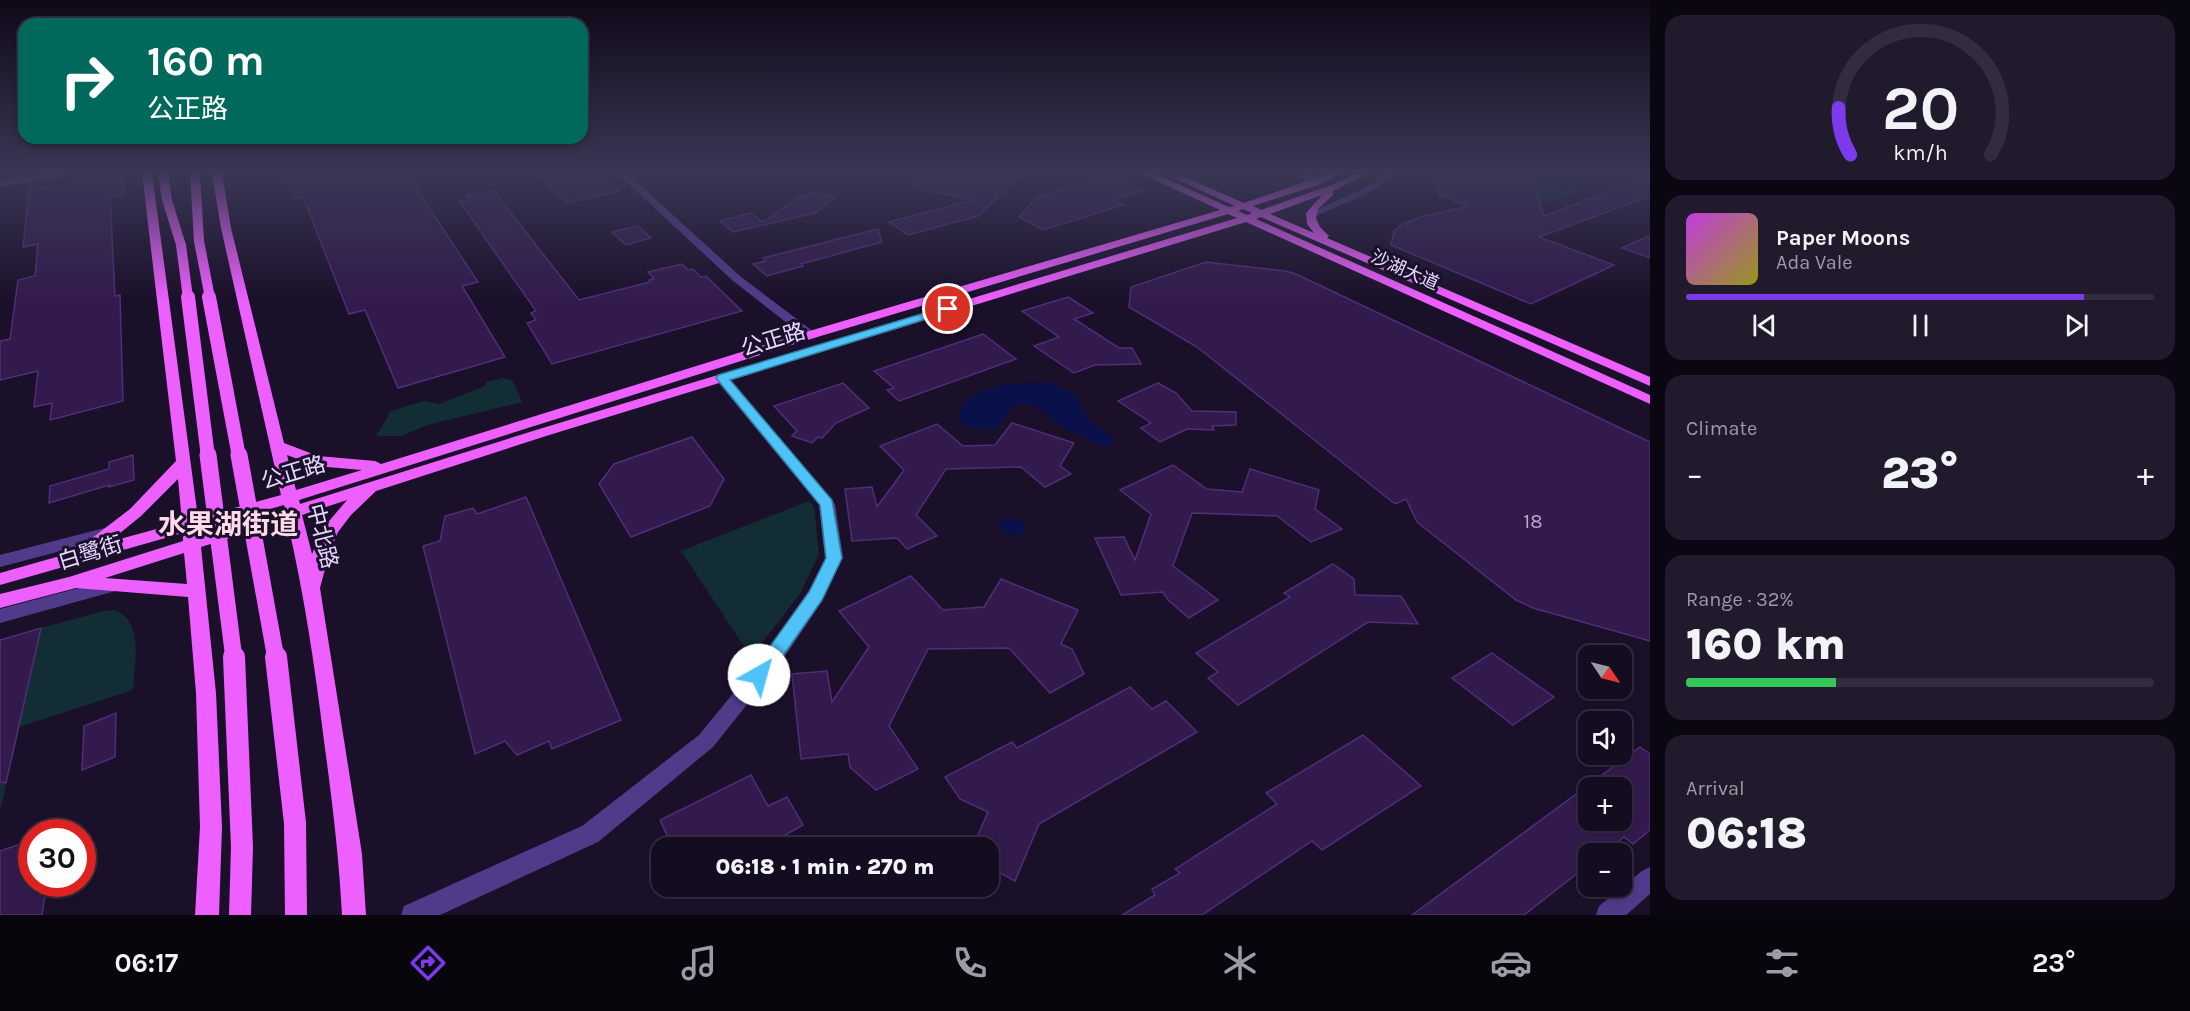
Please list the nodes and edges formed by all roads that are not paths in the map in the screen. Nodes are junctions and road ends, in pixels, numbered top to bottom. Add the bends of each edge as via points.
1 (1310, 215) edge
2 (153, 216) edge
3 (164, 216) edge
4 (172, 216) edge
5 (198, 216) edge
6 (216, 216) edge
7 (224, 216) edge
8 (668, 216) edge
9 (1212, 216) edge
10 (1236, 216) edge
11 (1252, 216) edge
12 (1269, 216) edge
13 (226, 228) junction
14 (1179, 240) junction
15 (1339, 246) junction
16 (158, 249) junction
17 (1321, 253) junction
18 (810, 335) junction
19 (722, 378) junction
20 (1650, 382) edge
21 (1650, 400) edge
22 (276, 445) junction
23 (183, 463) junction
24 (387, 467) junction
25 (377, 484) junction
26 (290, 505) junction
27 (112, 532) junction
28 (191, 535) junction
29 (71, 560) junction
30 (0, 561) edge
31 (0, 579) edge
32 (70, 583) junction
33 (114, 584) junction
34 (312, 590) junction
35 (197, 591) junction
36 (0, 601) edge
37 (0, 616) edge
38 (1650, 879) edge
39 (207, 915) edge
40 (240, 915) edge
41 (296, 915) edge
42 (354, 915) edge
43 (413, 915) edge
44 (1608, 915) edge

1 - 15 main road via 1320,234
2 - 16 main road
3 - 16 main road
4 - 40 main road, bridge via 181,245 235,666 242,847
5 - 41 main road, bridge via 199,241 275,650 295,824
6 - 13 main road
7 - 13 main road, 中北路
8 - 18 street via 736,278
9 - 18 main road, 公正路
10 - 14 main road, 公正路
11 - 17 main road, 沙湖大道
12 - 15 main road, 沙湖大道
13 - 22 main road, 中北路
14 - 17 main road via 1233,229
14 - 19 main road, 公正路
15 - 20 main road, 沙湖大道
16 - 23 main road
17 - 21 main road, 沙湖大道
18 - 24 main road, 公正路
19 - 25 main road, 公正路
19 - 43 street via 827,504 834,558 816,596 774,657 706,741 590,834
22 - 24 main road via 316,461
22 - 26 main road, 中北路
23 - 27 main road via 151,500
23 - 28 main road
24 - 26 main road, 公正路
25 - 26 main road, 公正路
25 - 34 main road via 352,503 321,545
26 - 28 main road, 公正路
26 - 34 main road, 中北路
27 - 29 main road
27 - 30 street
28 - 29 main road, 白鹭街
28 - 32 main road, 白鹭街
28 - 35 main road
29 - 31 main road, 白鹭街
32 - 33 main road
32 - 36 main road, 白鹭街
33 - 35 main road
33 - 37 street
34 - 42 main road, 中北路 via 350,854
35 - 39 main road via 210,760
38 - 44 street

